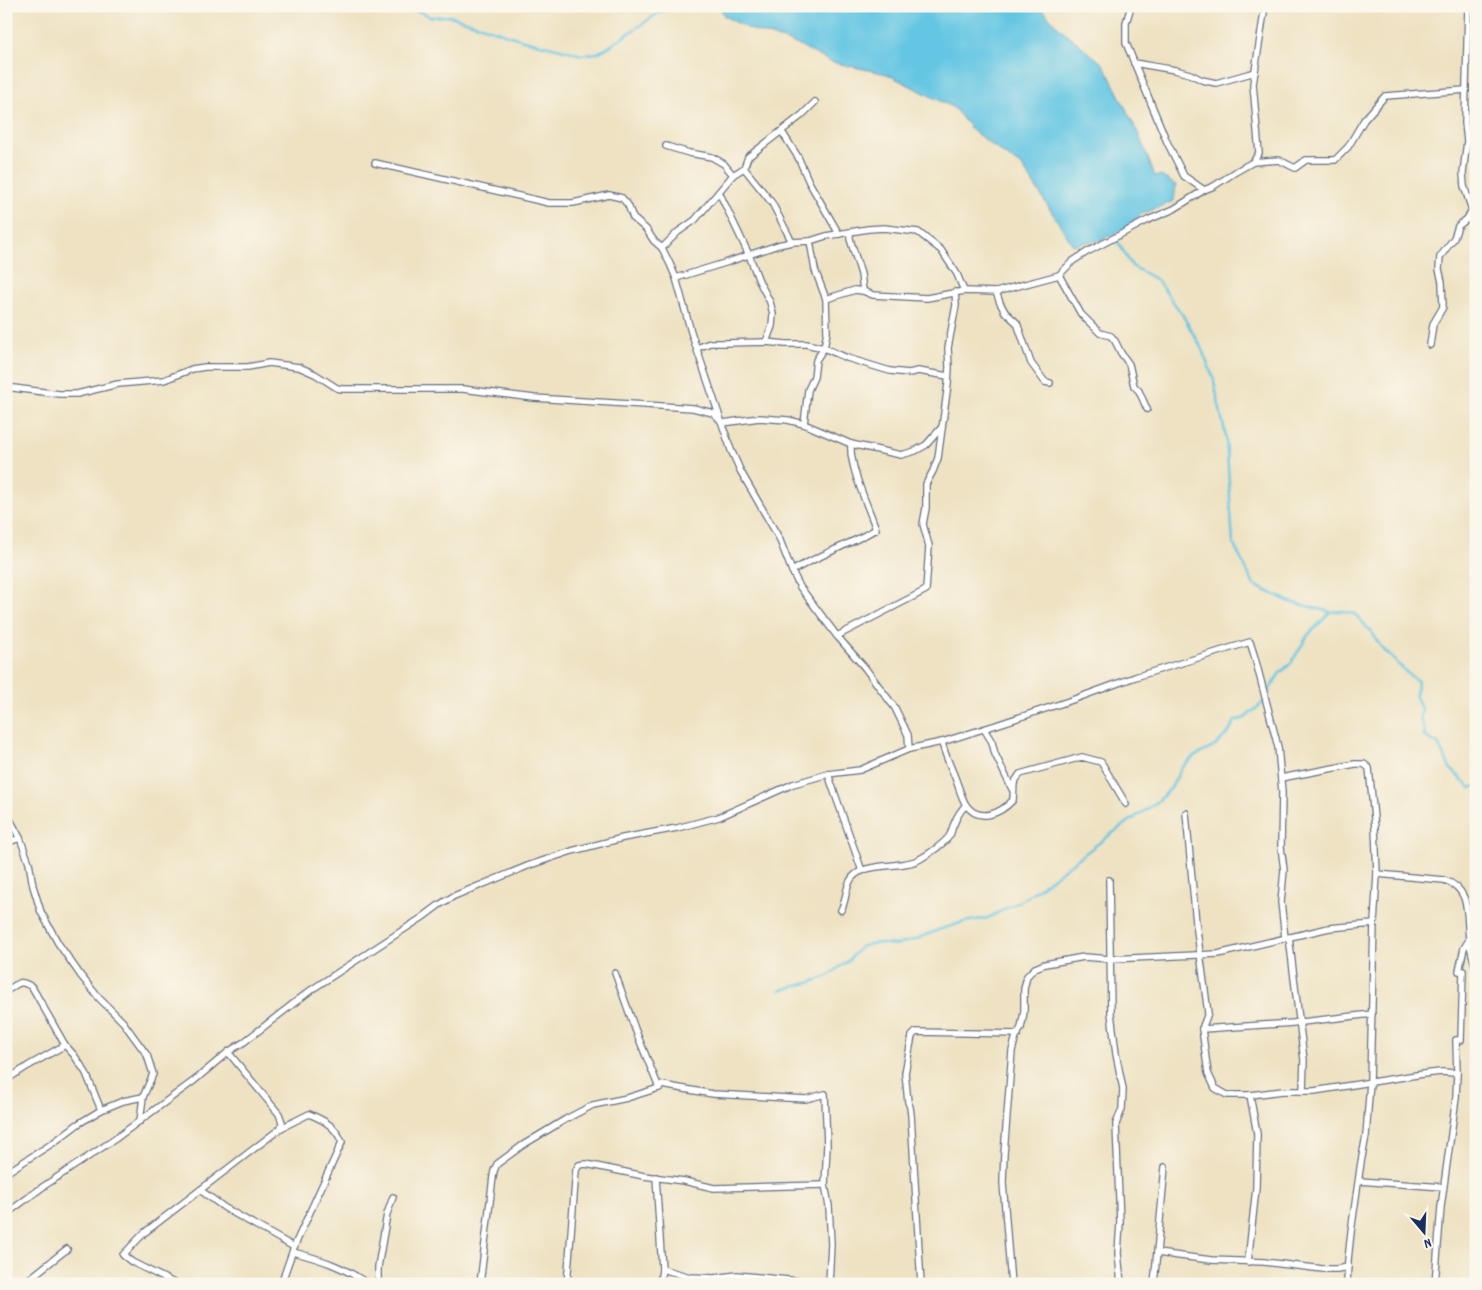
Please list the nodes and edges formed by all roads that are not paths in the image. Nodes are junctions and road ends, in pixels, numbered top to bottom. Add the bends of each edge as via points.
1 (1131, 6) edge
2 (1265, 6) edge
3 (1468, 6) edge
4 (1134, 62) junction
5 (1255, 72) junction
6 (1466, 90) junction
7 (815, 102) dead end
8 (782, 132) junction
9 (666, 146) dead end
10 (1253, 162) junction
11 (375, 163) dead end
12 (744, 168) junction
13 (733, 175) junction
14 (1204, 190) junction
15 (719, 192) junction
16 (1474, 212) edge
17 (850, 233) junction
18 (839, 234) junction
19 (810, 241) junction
20 (792, 242) junction
21 (662, 248) junction
22 (749, 255) junction
23 (1059, 275) junction
24 (676, 278) junction
25 (863, 291) junction
26 (964, 291) junction
27 (955, 292) junction
28 (996, 292) junction
29 (826, 299) junction
30 (766, 342) junction
31 (1430, 344) dead end
32 (697, 348) junction
33 (824, 348) junction
34 (948, 376) junction
35 (1050, 383) dead end
36 (6, 387) edge
37 (1147, 409) dead end
38 (723, 423) junction
39 (804, 424) junction
40 (942, 427) junction
41 (851, 444) junction
42 (792, 571) junction
43 (836, 636) junction
44 (984, 729) junction
45 (942, 742) junction
46 (909, 749) junction
47 (828, 774) junction
48 (1281, 778) junction
49 (1012, 789) junction
50 (1126, 804) dead end
51 (966, 805) junction
52 (6, 812) edge
53 (1186, 813) dead end
54 (20, 838) junction
55 (6, 843) edge
56 (862, 871) junction
57 (1377, 874) junction
58 (1108, 880) dead end
59 (841, 910) dead end
60 (1374, 924) junction
61 (1287, 937) junction
62 (1469, 940) junction
63 (1200, 955) junction
64 (1110, 959) junction
65 (1476, 970) edge
66 (615, 973) dead end
67 (6, 991) edge
68 (1372, 1014) junction
69 (1300, 1022) junction
70 (1202, 1028) junction
71 (1018, 1034) junction
72 (65, 1045) junction
73 (228, 1052) junction
74 (1457, 1073) junction
75 (6, 1080) edge
76 (1370, 1082) junction
77 (659, 1088) junction
78 (1303, 1091) junction
79 (1250, 1095) junction
80 (143, 1097) junction
81 (102, 1110) junction
82 (140, 1121) junction
83 (281, 1128) junction
84 (1165, 1167) dead end
85 (6, 1173) edge
86 (656, 1177) junction
87 (1359, 1181) junction
88 (825, 1185) junction
89 (1443, 1187) junction
90 (200, 1190) junction
91 (393, 1197) dead end
92 (6, 1202) edge
93 (9, 1212) edge
94 (67, 1249) dead end
95 (293, 1250) junction
96 (1156, 1253) junction
97 (1248, 1262) junction
98 (1348, 1266) junction
99 (662, 1269) junction
100 (23, 1284) edge
101 (176, 1284) edge
102 (281, 1284) edge
103 (368, 1284) edge
104 (378, 1284) edge
105 (480, 1284) edge
106 (568, 1284) edge
107 (660, 1284) edge
108 (805, 1284) edge
109 (829, 1284) edge
110 (921, 1284) edge
111 (1011, 1284) edge
112 (1121, 1284) edge
113 (1154, 1284) edge
114 (1347, 1284) edge
115 (1435, 1284) edge

1 - 4 street via 1126,24 1126,43
2 - 5 street
3 - 6 street
4 - 5 street via 1216,83
4 - 14 street via 1184,176
5 - 10 street via 1253,84 1259,153
6 - 10 street via 1385,96 1336,160 1306,160 1294,168 1279,160
6 - 16 street via 1467,141 1463,173 1464,186
7 - 8 street
8 - 12 street via 748,157
8 - 18 street
9 - 13 street via 712,158 724,164
10 - 14 street
11 - 21 street via 549,203 609,195 622,198 633,218
12 - 13 street
12 - 20 street via 772,203
13 - 15 street
14 - 23 street via 1073,261
15 - 21 street via 695,220
15 - 22 street
16 - 31 street via 1458,226 1454,238 1440,257 1443,307 1433,324
17 - 18 street
17 - 25 street
17 - 26 street via 884,228 918,232 941,250
18 - 19 street
19 - 20 street
19 - 29 street via 815,270
20 - 22 street
21 - 24 street
22 - 24 street
22 - 30 street via 773,314
23 - 28 street
23 - 37 street via 1081,314 1100,333 1111,336 1115,341 1129,364 1134,386
24 - 32 street
25 - 27 street via 873,295 927,298
25 - 29 street via 854,290
26 - 27 street
26 - 28 street
27 - 34 street
28 - 35 street via 1005,312 1017,323 1031,363 1045,382
29 - 33 street
30 - 32 street via 710,343
30 - 33 street
32 - 38 street
33 - 34 street via 890,371 909,373 918,370
33 - 39 street via 816,360 808,390
34 - 40 street
36 - 38 street via 77,394 118,384 164,380 192,369 269,363 299,367 342,389 463,389 534,398 684,407 714,413
38 - 39 street via 760,418
38 - 42 street via 731,450 779,538
39 - 41 street
40 - 41 street via 926,445 901,455
40 - 43 street via 938,458 926,484 923,524 928,546 926,590
41 - 42 street via 856,477 876,529
42 - 43 street
43 - 46 street via 895,708 908,735
44 - 45 street
44 - 48 street via 1250,642 1278,747
44 - 49 street
45 - 46 street
45 - 51 street
46 - 47 street via 860,770
47 - 56 street
47 - 73 street via 793,784 719,816 572,852 454,896 311,990
48 - 57 street via 1355,764 1369,768
48 - 61 street via 1284,870 1281,902
49 - 50 street via 1020,774 1082,757 1101,762
49 - 51 street via 1013,800 997,813 977,815
51 - 56 street via 958,814 950,834 920,859
52 - 54 street
53 - 63 street
54 - 55 street
54 - 80 street via 41,912 58,943 80,976 123,1022 146,1055 153,1074
56 - 59 street via 850,882
57 - 60 street
57 - 62 street via 1444,880 1458,886 1465,900
58 - 64 street
60 - 61 street via 1329,928
60 - 68 street
61 - 63 street via 1227,952
61 - 69 street
62 - 65 street
62 - 74 street via 1459,971 1463,971 1463,1000 1461,1040 1456,1040
63 - 64 street
63 - 70 street via 1208,1012
64 - 71 street via 1084,957 1045,964 1032,970 1025,980 1022,1028
64 - 112 street via 1112,1026 1123,1089 1122,1109 1116,1124
66 - 77 street
67 - 72 street via 18,982 32,987
68 - 69 street
68 - 76 street
69 - 70 street
69 - 78 street
70 - 79 street via 1208,1073 1215,1088 1227,1095
71 - 110 street via 916,1032 912,1036 905,1073 911,1115
71 - 111 street via 1012,1051 1003,1183
72 - 75 street
72 - 81 street via 86,1073
73 - 82 street
73 - 83 street via 281,1118
74 - 76 street via 1441,1072
74 - 89 street
76 - 78 street
76 - 87 street
77 - 88 street via 662,1085 704,1094 806,1099 825,1094
77 - 105 street via 593,1105 497,1164
78 - 79 street
79 - 97 street via 1257,1134 1256,1188
80 - 81 street via 122,1101
80 - 82 street
81 - 85 street
82 - 93 street
83 - 90 street
83 - 95 street via 309,1114 323,1119 338,1133 342,1142
84 - 96 street
86 - 88 street via 714,1188
86 - 99 street
86 - 106 street via 586,1164 577,1166
87 - 89 street
87 - 98 street
88 - 109 street via 831,1244
89 - 115 street
90 - 95 street
90 - 101 street via 144,1233 123,1255
91 - 104 street via 387,1214
92 - 93 street
94 - 100 street
95 - 102 street
95 - 103 street via 350,1271
96 - 97 street
96 - 113 street
97 - 98 street via 1337,1269
98 - 114 street
99 - 107 street
99 - 108 street via 690,1277 737,1275 798,1280

